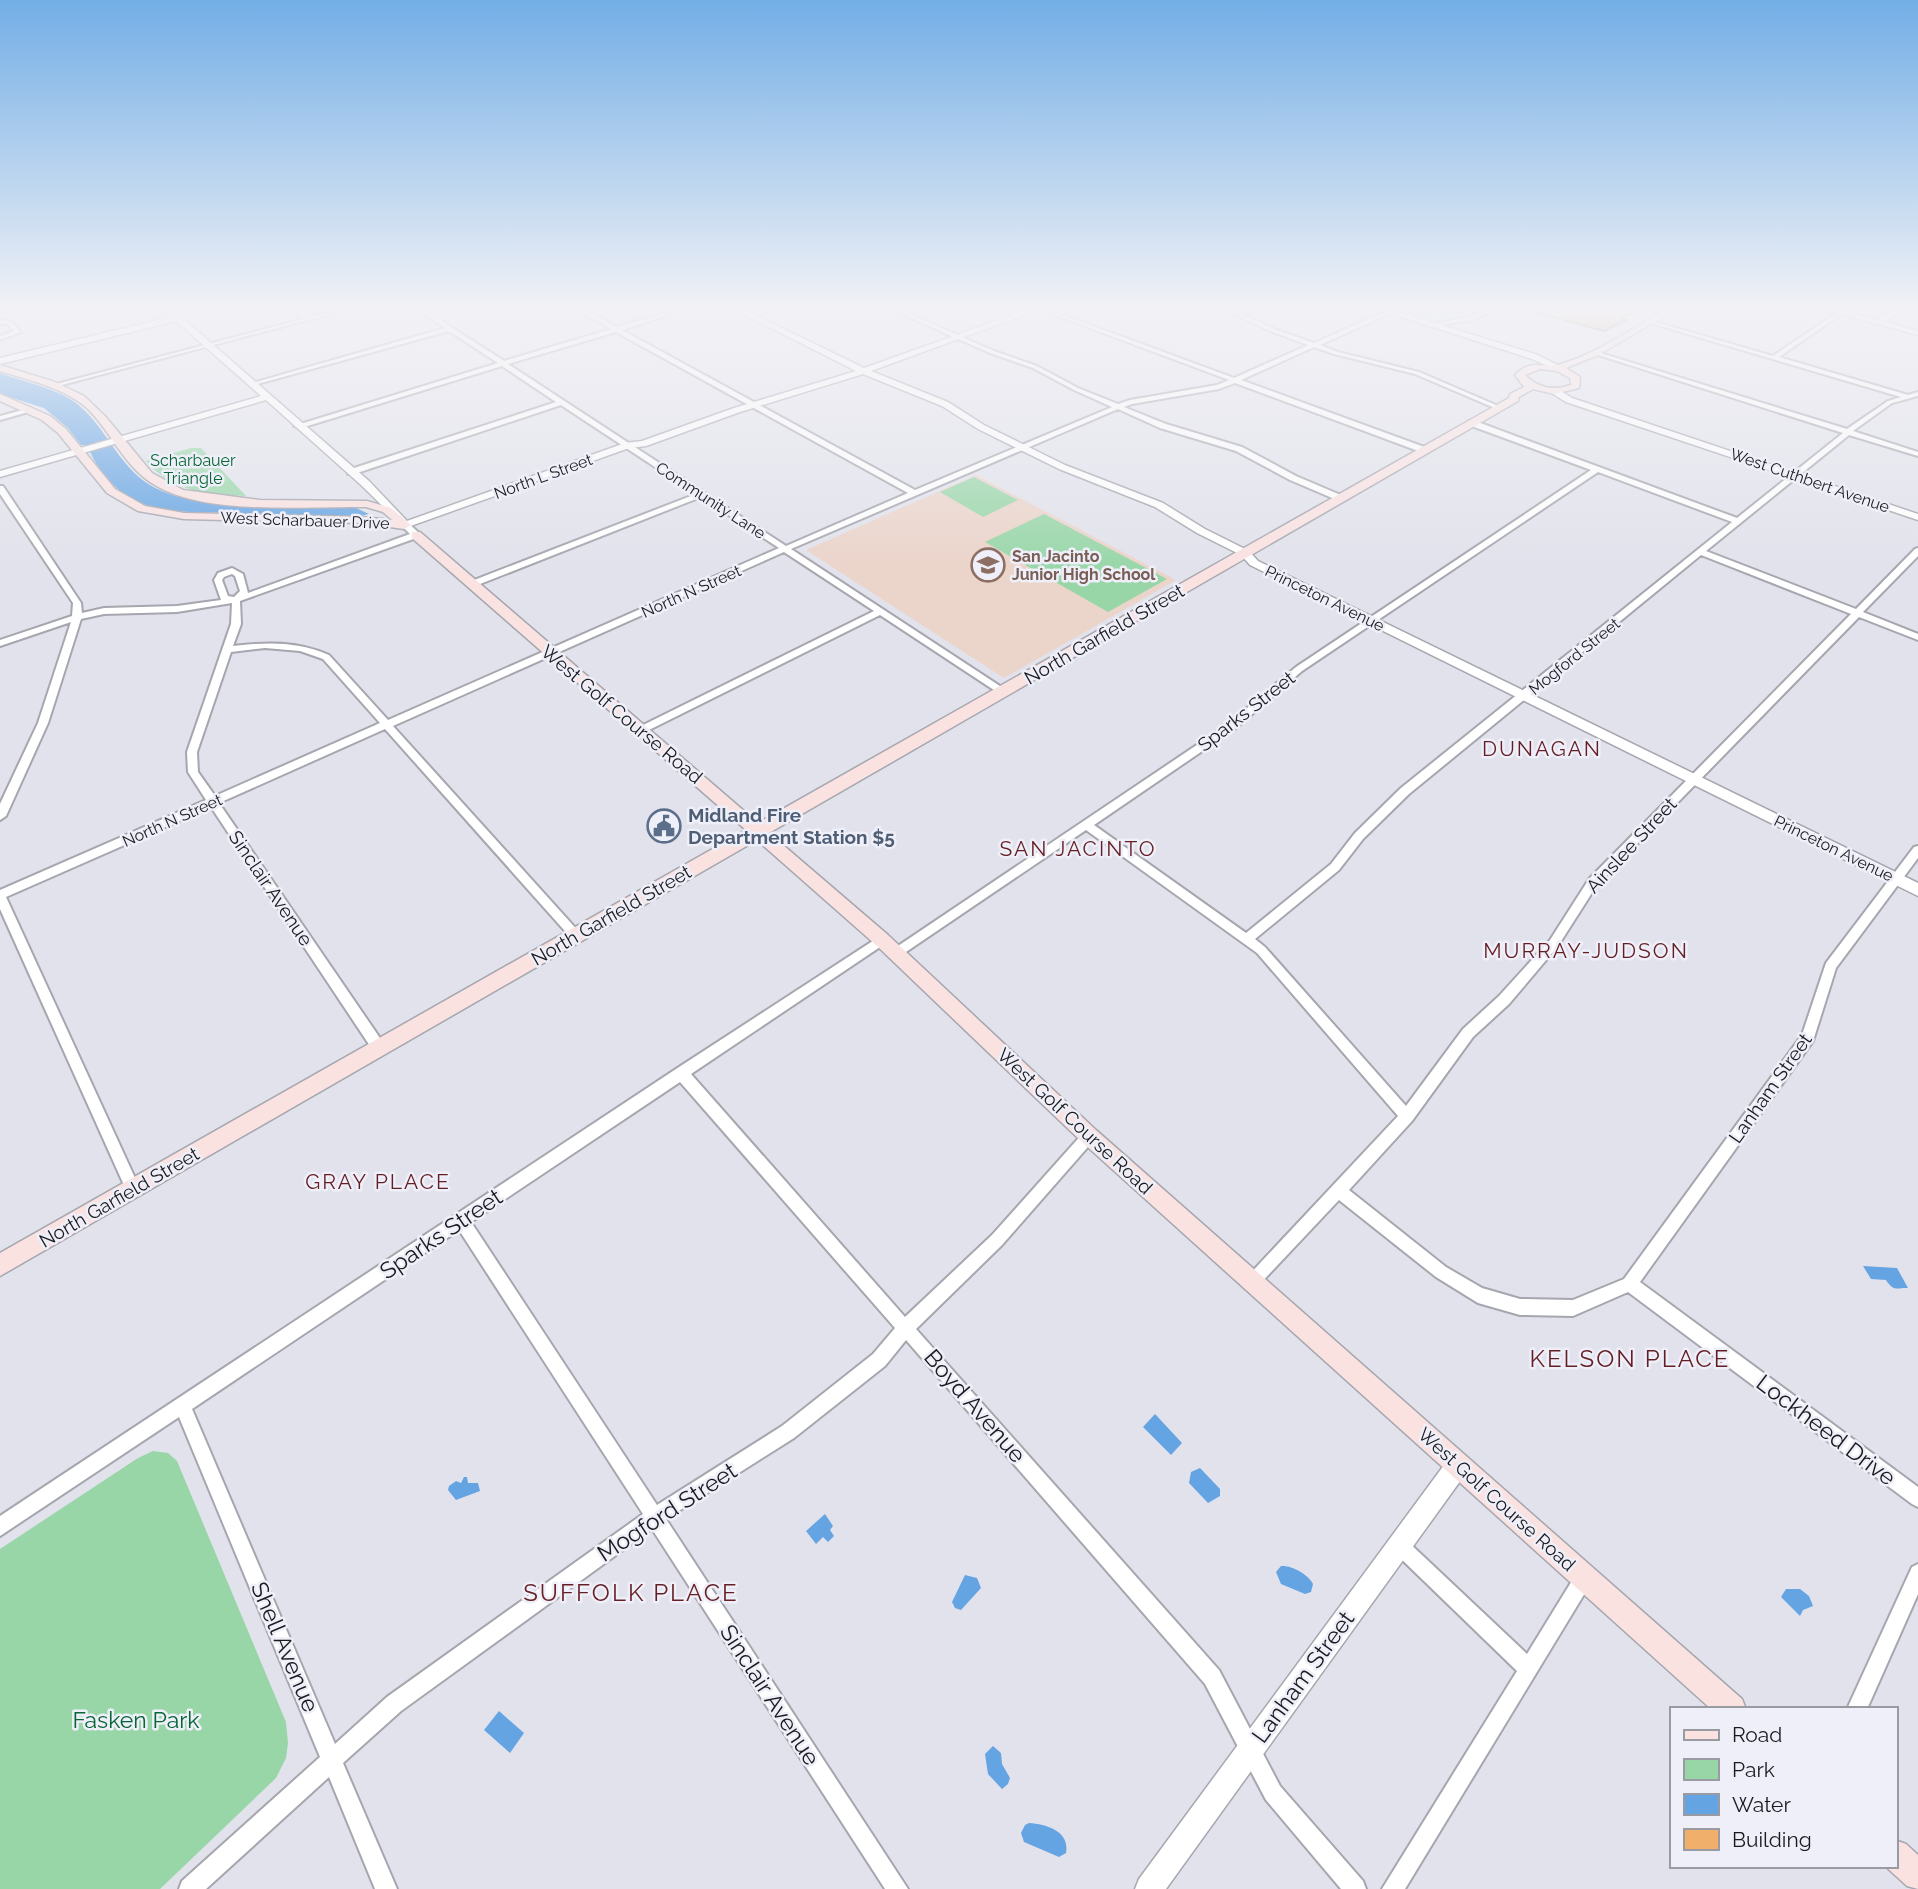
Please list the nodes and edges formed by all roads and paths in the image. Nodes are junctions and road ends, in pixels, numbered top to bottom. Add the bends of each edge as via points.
1 (74, 396) edge
2 (397, 396) edge
3 (553, 396) edge
4 (736, 396) edge
5 (781, 396) edge
6 (926, 396) edge
7 (1095, 396) edge
8 (1161, 396) edge
9 (1279, 396) edge
10 (1468, 396) edge
11 (1525, 396) edge
12 (1560, 396) edge
13 (1571, 396) edge
14 (1733, 396) edge
15 (0, 397) edge
16 (267, 397) joint
17 (1915, 397) edge
18 (1514, 399) joint
19 (562, 402) junction
20 (1583, 403) junction
21 (752, 405) junction
22 (1118, 407) junction
23 (1499, 408) junction
24 (30, 410) junction
25 (0, 418) edge
26 (1472, 423) junction
27 (298, 426) junction
28 (1848, 432) junction
29 (115, 441) junction
30 (628, 445) junction
31 (1023, 447) junction
32 (81, 450) junction
33 (1424, 450) junction
34 (1918, 454) edge
35 (1597, 469) junction
36 (351, 472) junction
37 (0, 474) edge
38 (1795, 475) junction
39 (0, 488) edge
40 (702, 494) junction
41 (916, 494) junction
42 (1340, 498) junction
43 (1918, 517) edge
44 (1738, 521) junction
45 (411, 530) junction
46 (786, 549) junction
47 (1918, 551) edge
48 (1701, 552) junction
49 (1245, 553) junction
50 (472, 584) junction
51 (236, 600) junction
52 (881, 611) junction
53 (1857, 613) junction
54 (77, 617) junction
55 (1372, 621) junction
56 (1918, 637) edge
57 (0, 643) edge
58 (226, 650) junction
59 (551, 654) junction
60 (1003, 692) junction
61 (1525, 696) junction
62 (387, 726) junction
63 (641, 730) junction
64 (1694, 779) junction
65 (214, 802) junction
66 (0, 816) edge
67 (1086, 825) junction
68 (759, 831) junction
69 (1918, 850) edge
70 (1897, 879) junction
71 (1918, 890) edge
72 (0, 896) edge
73 (576, 936) junction
74 (1247, 939) junction
75 (889, 947) junction
76 (379, 1048) junction
77 (681, 1073) junction
78 (1407, 1117) junction
79 (1088, 1136) junction
80 (133, 1189) junction
81 (1339, 1191) junction
82 (461, 1220) junction
83 (0, 1265) edge
84 (1252, 1282) junction
85 (1629, 1284) junction
86 (906, 1328) junction
87 (183, 1406) junction
88 (1458, 1465) junction
89 (1918, 1498) edge
90 (654, 1517) junction
91 (0, 1527) edge
92 (1399, 1545) junction
93 (1918, 1573) edge
94 (1585, 1578) junction
95 (1529, 1669) junction
96 (1730, 1707) edge
97 (1858, 1707) edge
98 (1249, 1751) junction
99 (331, 1759) junction
100 (1897, 1856) edge
101 (1918, 1875) edge
102 (190, 1889) edge
103 (386, 1889) edge
104 (897, 1889) edge
105 (1149, 1889) edge
106 (1355, 1889) edge
107 (1393, 1889) edge

1 - 29 main road, West Scharbauer Drive
2 - 27 street
3 - 19 street, Community Lane
4 - 21 street
5 - 21 street, North L Street
6 - 31 street, Princeton Avenue
7 - 22 street
8 - 22 street, North N Street
9 - 33 street
10 - 23 street
11 - 18 main road
12 - 20 street, West Cuthbert Avenue
13 - 20 street, West Cuthbert Avenue
14 - 28 street
15 - 24 main road, West Scharbauer Drive
16 - 27 street, West Golf Course Road
16 - 29 street
17 - 28 street, Mogford Street via 1890,402
18 - 23 main road, North Garfield Street
19 - 30 street, Community Lane
19 - 36 street
20 - 38 street, West Cuthbert Avenue
21 - 30 street, North L Street via 643,444
21 - 41 street
22 - 31 street, North N Street
22 - 42 street via 1239,449
23 - 26 main road, North Garfield Street
24 - 25 street
24 - 32 main road, West Scharbauer Drive
26 - 33 main road, North Garfield Street
26 - 35 street
27 - 36 street, West Golf Course Road
28 - 34 street
28 - 38 street, Mogford Street
29 - 32 street
29 - 45 main road, West Scharbauer Drive via 149,475 174,490 214,499 367,503 387,510
30 - 40 street, Community Lane
30 - 45 street, North L Street
31 - 41 street, North N Street
31 - 49 street, Princeton Avenue via 1144,498
32 - 37 street
32 - 45 main road, West Scharbauer Drive via 111,491 156,512 361,520
33 - 42 main road, North Garfield Street
35 - 44 street
35 - 55 street, Sparks Street
36 - 45 street, West Golf Course Road
38 - 43 street, West Cuthbert Avenue
38 - 44 street, Mogford Street
39 - 54 street via 77,603
40 - 46 street, Community Lane
40 - 50 street
41 - 46 street, North N Street
42 - 49 main road, North Garfield Street
44 - 48 street, Mogford Street
45 - 50 main road, West Golf Course Road
45 - 51 street, North L Street
46 - 52 street, Community Lane
46 - 59 street, North N Street
47 - 53 street, Ainslee Street
48 - 53 street
48 - 61 street, Mogford Street
49 - 55 street, Princeton Avenue via 1254,563
49 - 60 main road, North Garfield Street
50 - 59 main road, West Golf Course Road
51 - 54 street, North L Street
51 - 58 street, Sinclair Avenue via 236,625
52 - 60 street, Community Lane
52 - 63 street
53 - 56 street
53 - 64 street, Ainslee Street
54 - 57 street, North L Street
54 - 66 street via 43,723
55 - 61 street, Princeton Avenue
55 - 67 street, Sparks Street via 1299,669 1232,726
58 - 62 street via 279,643 309,648 326,657
58 - 65 street, Sinclair Avenue via 192,752 193,772
59 - 62 street, North N Street
59 - 63 main road, West Golf Course Road
60 - 68 main road, North Garfield Street
61 - 64 street, Princeton Avenue
61 - 74 street, Mogford Street via 1387,806 1335,867
62 - 65 street, North N Street
62 - 73 street
63 - 68 main road, West Golf Course Road
64 - 70 street, Princeton Avenue
64 - 78 street, Ainslee Street via 1591,884 1554,943 1468,1033
65 - 72 street, North N Street
65 - 76 street, Sinclair Avenue
67 - 74 street
67 - 75 street, Sparks Street
68 - 73 main road, North Garfield Street
68 - 75 main road, West Golf Course Road
69 - 70 street, Lanham Street
70 - 71 street, Princeton Avenue
70 - 85 street, Lanham Street via 1830,966 1808,1037
72 - 80 street
73 - 76 main road, North Garfield Street
74 - 78 street
75 - 77 street, Sparks Street
75 - 79 main road, West Golf Course Road
76 - 80 main road, North Garfield Street
77 - 82 street, Sparks Street
77 - 86 street, Boyd Avenue
78 - 81 street, Ainslee Street
79 - 84 main road, West Golf Course Road
79 - 86 street, Mogford Street via 996,1240
80 - 83 main road, North Garfield Street
81 - 84 street, Ainslee Street
81 - 85 street via 1441,1272 1478,1295 1520,1307 1573,1308
82 - 87 street, Sparks Street
82 - 90 street, Sinclair Avenue
84 - 88 main road, West Golf Course Road
85 - 89 street, Lockheed Drive
86 - 90 street, Mogford Street via 879,1360 793,1429
86 - 98 street, Boyd Avenue via 1212,1677
87 - 91 street, Sparks Street
87 - 99 street, Shell Avenue
88 - 92 street, Lanham Street
88 - 94 main road, West Golf Course Road
90 - 99 street, Mogford Street via 394,1704
90 - 104 street, Sinclair Avenue
92 - 95 street
92 - 98 street, Lanham Street
93 - 97 street
94 - 95 street
94 - 96 main road, West Golf Course Road
95 - 107 street
98 - 105 street, Lanham Street
98 - 106 street, Boyd Avenue via 1273,1793
99 - 102 street, Mogford Street
99 - 103 street, Shell Avenue
100 - 101 main road

